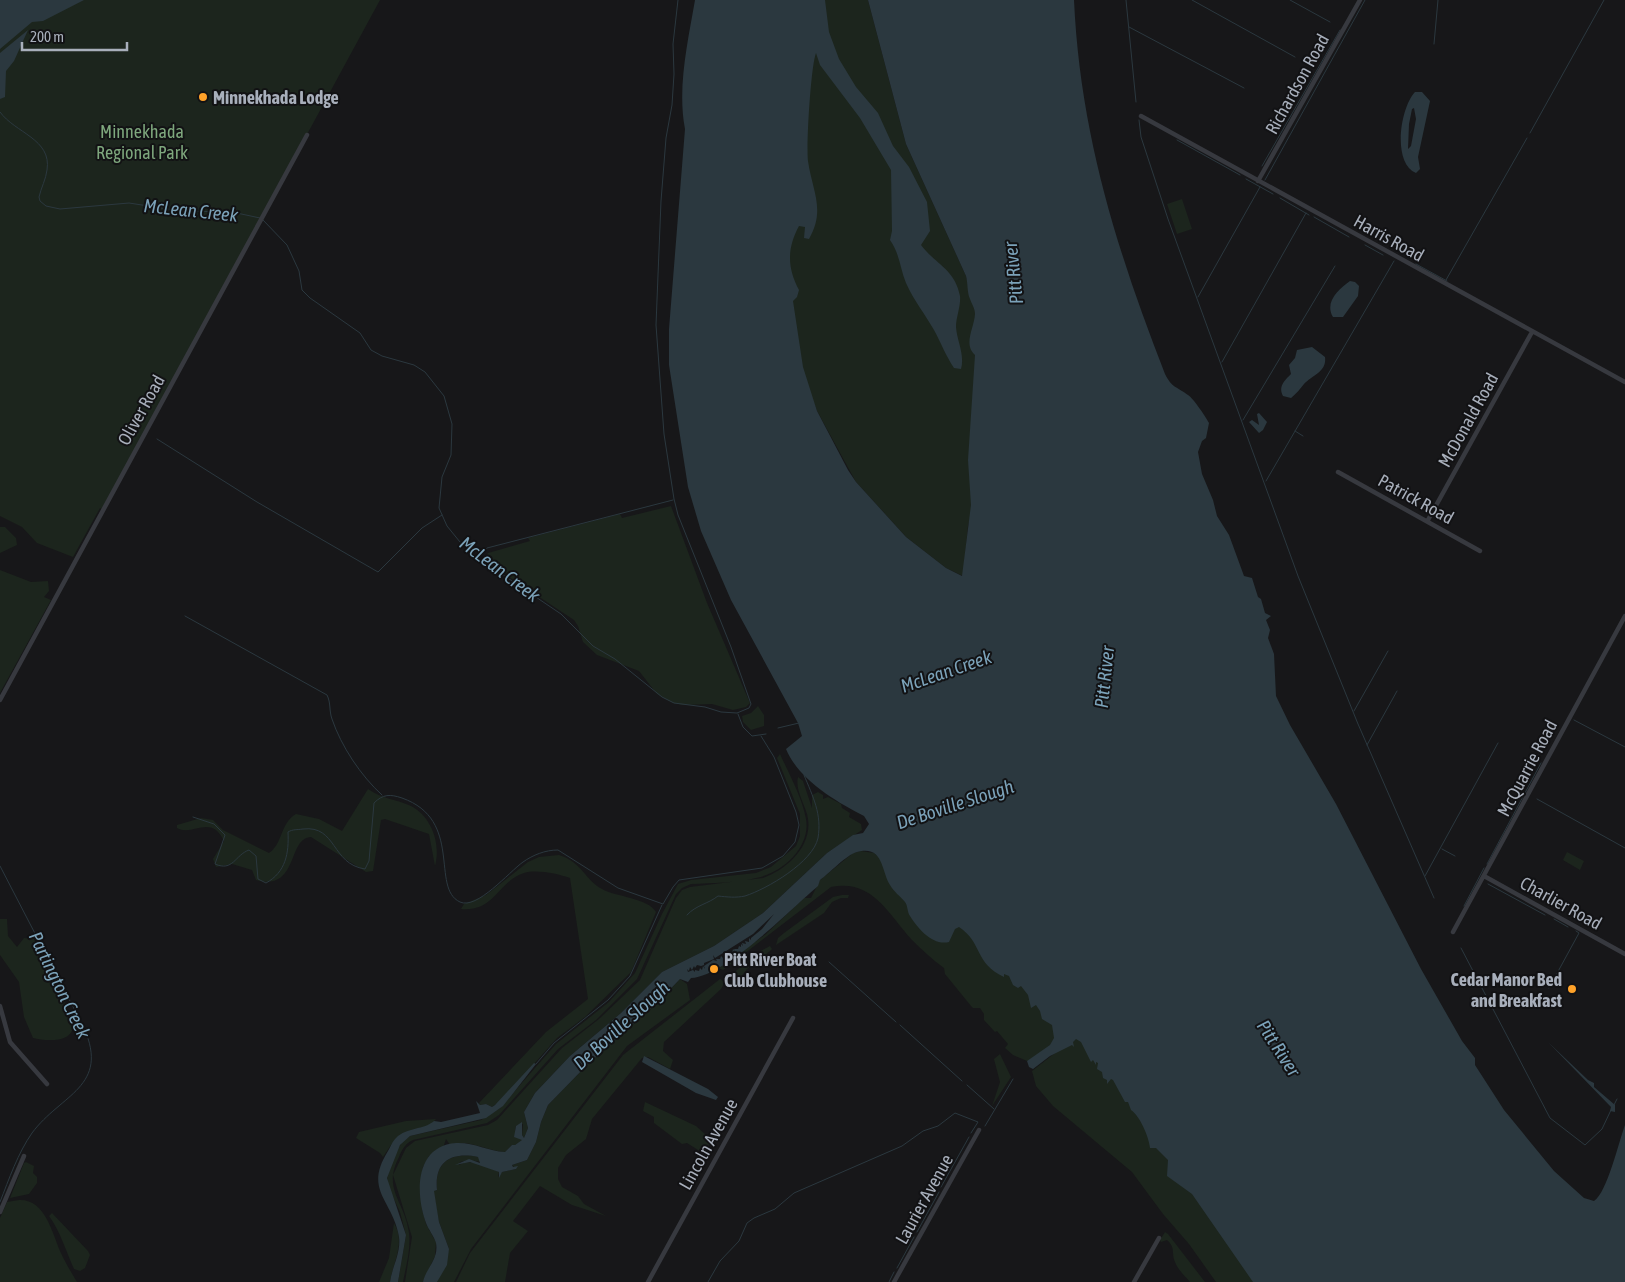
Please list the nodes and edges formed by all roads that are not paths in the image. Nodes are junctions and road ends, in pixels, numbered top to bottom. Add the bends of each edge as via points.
1 (1360, 0) edge
2 (1141, 116) dead end
3 (307, 134) dead end
4 (1258, 181) junction
5 (1532, 332) junction
6 (1625, 382) edge
7 (1338, 472) dead end
8 (1428, 520) junction
9 (1480, 551) dead end
10 (1625, 616) edge
11 (0, 700) edge
12 (1484, 876) junction
13 (1453, 932) dead end
14 (1625, 954) edge
15 (0, 1006) edge
16 (793, 1018) dead end
17 (47, 1084) dead end
18 (979, 1130) dead end
19 (24, 1156) dead end
20 (0, 1212) edge
21 (1159, 1238) dead end
22 (648, 1282) edge
23 (894, 1282) edge
24 (1134, 1282) edge

1 - 4 street, Richardson Road
2 - 4 street, Harris Road
3 - 11 street, Oliver Road
4 - 5 street, Harris Road
5 - 6 street, Harris Road
5 - 8 street, McDonald Road
7 - 8 street, Patrick Road
8 - 9 street, Patrick Road
10 - 12 street, McQuarrie Road
12 - 13 street, McQuarrie Road
12 - 14 street, Charlier Road
15 - 17 street via 10,1042
16 - 22 street, Lincoln Avenue
18 - 23 street, Laurier Avenue
19 - 20 street
21 - 24 street

